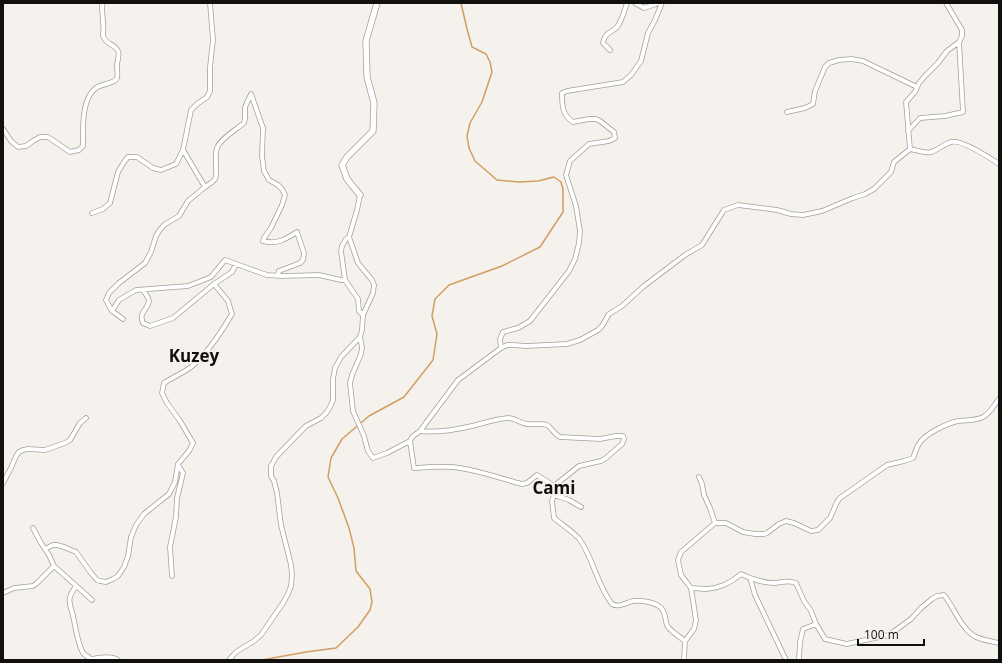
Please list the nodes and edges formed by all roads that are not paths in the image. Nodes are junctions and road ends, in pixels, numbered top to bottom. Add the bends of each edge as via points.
1 (103, 3) edge
2 (210, 3) edge
3 (376, 3) edge
4 (627, 3) edge
5 (635, 3) edge
6 (660, 3) edge
7 (946, 3) edge
8 (959, 42) junction
9 (610, 50) dead end
10 (918, 87) junction
11 (788, 112) dead end
12 (3, 129) edge
13 (908, 131) junction
14 (910, 149) junction
15 (184, 150) junction
16 (999, 164) edge
17 (205, 187) junction
18 (360, 195) joint
19 (92, 213) dead end
20 (349, 237) junction
21 (236, 264) junction
22 (278, 275) junction
23 (345, 280) junction
24 (214, 284) junction
25 (143, 290) junction
26 (112, 311) junction
27 (363, 315) junction
28 (123, 319) dead end
29 (360, 337) junction
30 (501, 348) junction
31 (999, 399) edge
32 (86, 418) dead end
33 (420, 431) junction
34 (410, 441) junction
35 (178, 464) junction
36 (699, 477) dead end
37 (3, 483) edge
38 (554, 486) junction
39 (554, 495) junction
40 (582, 507) dead end
41 (715, 523) junction
42 (33, 528) dead end
43 (45, 549) junction
44 (54, 566) junction
45 (172, 576) dead end
46 (750, 578) junction
47 (76, 586) junction
48 (691, 588) junction
49 (3, 593) edge
50 (92, 600) dead end
51 (816, 624) junction
52 (685, 641) junction
53 (999, 643) edge
54 (118, 660) edge
55 (229, 660) edge
56 (684, 660) edge
57 (786, 660) edge
58 (799, 660) edge

1 - 12 street via 103,35 107,43 118,49 118,78 103,84 90,94 83,117 83,146 70,152 48,137 40,137 26,146 18,147
2 - 15 street via 213,40 210,91 207,97 191,110
3 - 18 street via 366,41 368,77 374,103 373,131 342,165 347,179
4 - 9 street via 618,26 604,38 603,43
5 - 6 street via 644,8
6 - 30 street via 648,33 641,61 631,75 623,82 562,93 564,112 568,119 573,122 596,119 614,132 615,138 609,142 589,144 570,160 566,175 576,206 580,231 575,259 569,271 530,321 503,332 500,339
7 - 8 street via 962,30
8 - 10 street via 947,51
8 - 13 street via 963,112 920,118
10 - 11 street via 863,61 839,60 825,67 815,91 813,104
10 - 13 street via 906,102
13 - 14 street
14 - 16 street via 930,153 951,142 957,142
14 - 30 street via 894,162 891,172 874,189 822,211 803,215 738,205 724,210 702,245 644,286 609,314 598,330 580,340 568,344 513,344
15 - 17 street
15 - 19 street via 176,164 161,170 136,157 128,157 118,172 110,203
17 - 22 street via 216,176 215,159 219,144 244,123 244,107 251,94 263,128 264,171 269,180 278,185 285,195 264,241 281,241 297,232 304,253 300,263 279,271
17 - 26 street via 188,201 179,216 159,231 152,252 145,263 109,293 106,300
18 - 20 street
20 - 23 street via 341,251
20 - 27 street via 358,263 374,285
21 - 22 street via 267,275
21 - 24 street via 232,272
21 - 25 street via 225,260 211,277 188,286
22 - 23 street via 318,275
23 - 27 street via 358,300 359,311
24 - 25 street via 173,318 150,326 141,319 149,302
24 - 35 street via 228,301 232,314 204,354 191,367 164,383 162,393 192,443
25 - 26 street via 136,290 119,300
26 - 28 street
27 - 29 street
29 - 34 street via 361,354 350,383 353,411 368,451 373,458
29 - 55 street via 335,368 333,400 328,412 306,426 276,457 271,466 291,565 291,586 283,603 261,635
30 - 33 street via 458,380
31 - 41 street via 982,418 957,422 935,430 918,444 913,458 887,465 840,498 830,518 818,530 811,531 786,521 767,533 755,534 743,532 726,523
32 - 37 street via 65,443 45,450 28,449 19,452
33 - 34 street
33 - 38 street via 434,432 508,418 526,424 546,425 560,437 600,439 622,436 622,444 606,458 579,466
34 - 38 street via 414,468 453,467 522,484 537,475
35 - 43 street via 175,482 169,494 144,514 136,525 124,567 113,580 97,580 76,552 56,545
35 - 45 street via 183,473 170,547
36 - 41 street
38 - 39 street
39 - 40 street
39 - 52 street via 554,518 579,538 613,606 640,601 660,607 664,611 668,626
41 - 48 street via 679,556 681,575
42 - 43 street
43 - 44 street
44 - 47 street
44 - 49 street via 33,586 14,588
46 - 48 street via 741,574 724,585 707,589
46 - 51 street via 773,583 790,580 796,582
46 - 57 street via 755,595
47 - 50 street
47 - 54 street via 69,598 77,637 83,652 91,659 109,657
48 - 52 street via 696,620 694,629
51 - 53 street via 826,639 847,644 889,635 932,598 944,595 969,631 978,637
51 - 58 street via 803,629
52 - 56 street

